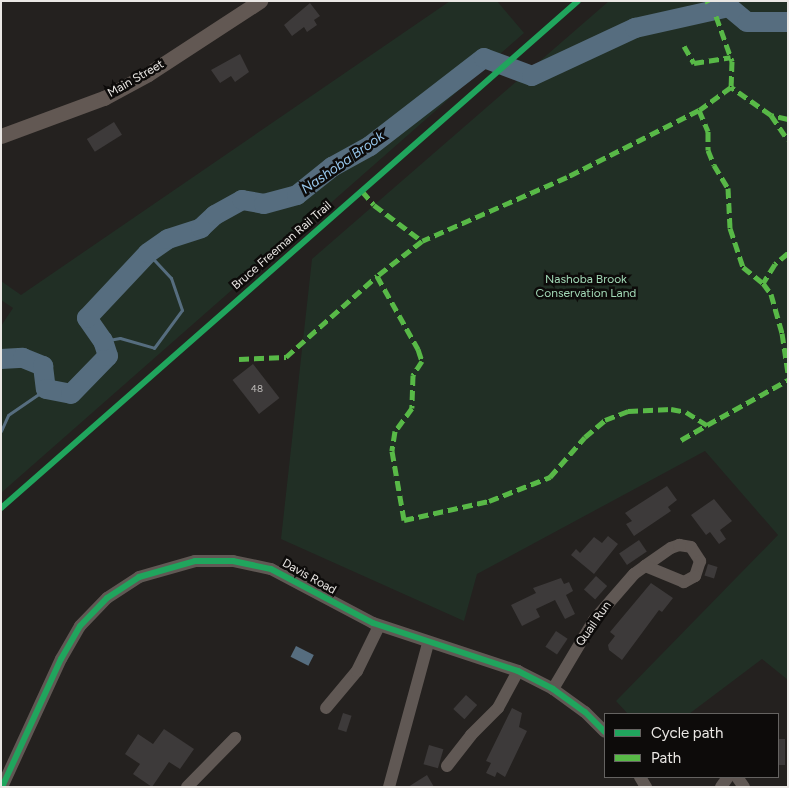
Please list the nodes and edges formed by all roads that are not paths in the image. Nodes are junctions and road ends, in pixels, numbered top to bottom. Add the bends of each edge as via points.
1 (260, 1) edge
2 (1, 136) edge
3 (645, 566) dead end
4 (379, 626) junction
5 (428, 643) junction
6 (518, 671) junction
7 (553, 689) junction
8 (326, 708) dead end
9 (604, 731) edge
10 (235, 738) dead end
11 (447, 766) dead end
12 (2, 787) edge
13 (186, 787) edge
14 (389, 787) edge

1 - 2 main road, Main Street via 148,74 104,98
3 - 7 street, Quail Run via 619,588 594,620
4 - 5 street, Davis Road
4 - 8 street via 357,671
4 - 12 street, Davis Road via 327,601 289,577 252,564 195,561 139,577 107,598 70,642
5 - 6 street, Davis Road
5 - 14 street
6 - 7 street, Davis Road
6 - 11 street via 498,708
7 - 9 street, Davis Road via 585,712
10 - 13 street

